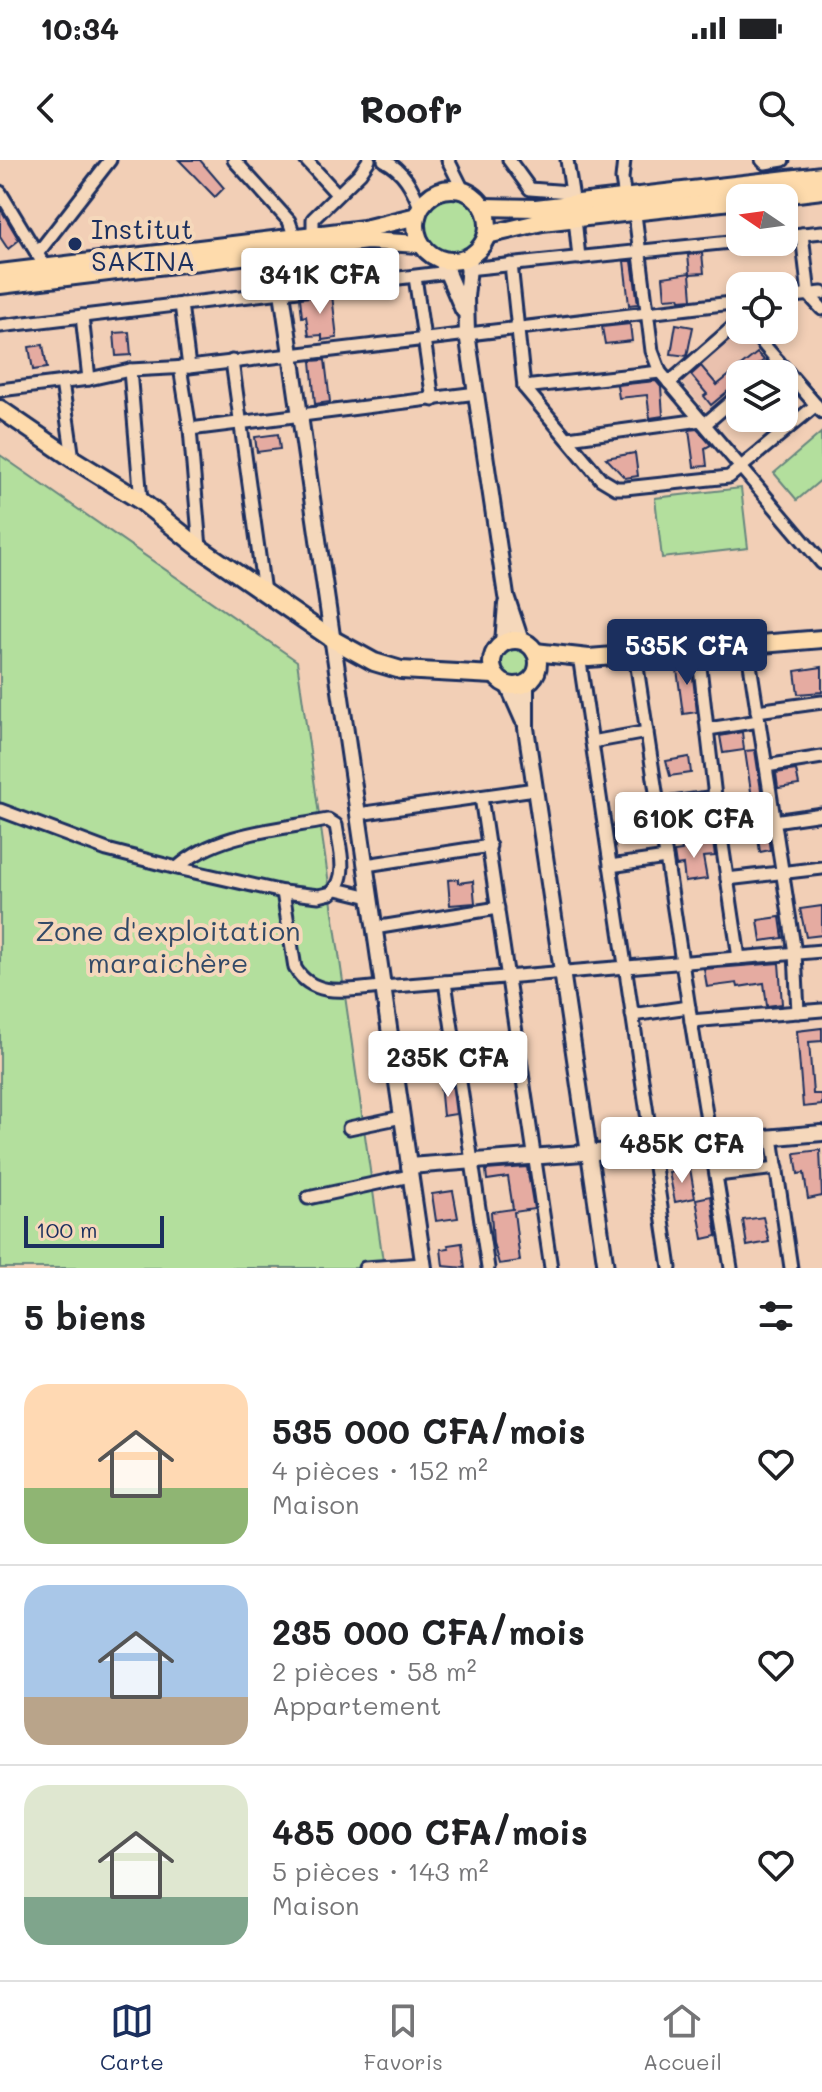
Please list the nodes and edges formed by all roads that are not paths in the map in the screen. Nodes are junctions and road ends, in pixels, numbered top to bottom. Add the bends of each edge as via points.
1 (110, 160) edge
2 (234, 160) edge
3 (306, 160) edge
4 (369, 160) edge
5 (384, 160) edge
6 (448, 160) edge
7 (509, 160) edge
8 (567, 160) edge
9 (624, 160) edge
10 (762, 160) edge
11 (783, 160) edge
12 (822, 175) edge
13 (463, 190) junction
14 (822, 190) edge
15 (0, 192) edge
16 (798, 193) edge
17 (337, 194) junction
18 (726, 200) edge
19 (631, 203) junction
20 (573, 204) junction
21 (484, 207) junction
22 (418, 212) junction
23 (822, 232) edge
24 (798, 234) edge
25 (802, 234) junction
26 (487, 235) junction
27 (313, 236) junction
28 (295, 238) junction
29 (726, 243) edge
30 (420, 244) junction
31 (272, 246) junction
32 (639, 253) junction
33 (579, 258) junction
34 (41, 260) junction
35 (469, 263) junction
36 (511, 264) junction
37 (446, 266) junction
38 (0, 273) edge
39 (415, 277) junction
40 (0, 285) edge
41 (282, 292) junction
42 (816, 294) edge
43 (181, 304) junction
44 (726, 304) edge
45 (822, 309) edge
46 (647, 313) junction
47 (82, 316) junction
48 (466, 318) junction
49 (0, 326) edge
50 (518, 328) junction
51 (467, 333) junction
52 (726, 333) edge
53 (424, 340) junction
54 (763, 344) edge
55 (291, 354) junction
56 (777, 360) edge
57 (232, 361) junction
58 (184, 367) junction
59 (130, 370) junction
60 (660, 372) junction
61 (89, 379) junction
62 (62, 382) junction
63 (669, 383) junction
64 (798, 384) edge
65 (524, 387) junction
66 (0, 390) edge
67 (477, 393) junction
68 (433, 400) junction
69 (726, 405) edge
70 (0, 409) edge
71 (819, 409) edge
72 (300, 415) junction
73 (703, 422) junction
74 (241, 423) junction
75 (190, 429) junction
76 (568, 438) junction
77 (73, 459) junction
78 (742, 469) junction
79 (141, 501) junction
80 (200, 548) junction
81 (822, 563) edge
82 (264, 592) junction
83 (506, 596) junction
84 (332, 639) junction
85 (822, 639) edge
86 (521, 641) junction
87 (503, 643) junction
88 (747, 645) junction
89 (698, 650) junction
90 (535, 652) junction
91 (635, 654) junction
92 (492, 657) junction
93 (584, 660) junction
94 (461, 672) junction
95 (494, 675) junction
96 (531, 678) junction
97 (508, 686) junction
98 (822, 702) edge
99 (758, 716) junction
100 (526, 728) junction
101 (708, 729) junction
102 (647, 732) junction
103 (592, 742) junction
104 (822, 757) edge
105 (766, 766) junction
106 (535, 789) junction
107 (481, 797) junction
108 (715, 797) junction
109 (658, 805) junction
110 (0, 810) edge
111 (358, 814) junction
112 (822, 814) edge
113 (774, 821) junction
114 (490, 846) junction
115 (666, 858) junction
116 (366, 865) junction
117 (610, 866) junction
118 (177, 868) junction
119 (822, 868) edge
120 (782, 873) junction
121 (727, 879) junction
122 (337, 889) junction
123 (283, 892) junction
124 (370, 897) junction
125 (498, 908) junction
126 (374, 928) junction
127 (822, 951) edge
128 (795, 953) junction
129 (739, 958) junction
130 (682, 963) junction
131 (625, 967) junction
132 (563, 972) junction
133 (508, 976) junction
134 (445, 982) junction
135 (383, 987) junction
136 (689, 1007) junction
137 (822, 1010) edge
138 (798, 1012) junction
139 (632, 1015) junction
140 (691, 1021) junction
141 (402, 1117) junction
142 (349, 1128) dead end
143 (822, 1133) edge
144 (772, 1137) junction
145 (710, 1142) junction
146 (651, 1148) junction
147 (590, 1151) junction
148 (535, 1155) junction
149 (472, 1161) junction
150 (777, 1168) junction
151 (410, 1171) junction
152 (717, 1175) junction
153 (308, 1198) dead end
154 (424, 1266) edge
155 (365, 1268) edge
156 (488, 1268) edge
157 (551, 1268) edge
158 (606, 1268) edge
159 (670, 1268) edge
160 (731, 1268) edge
161 (791, 1268) edge

1 - 34 street
2 - 28 street via 289,221
3 - 17 street
4 - 17 street
5 - 22 street via 411,184
6 - 13 street
7 - 20 street via 530,189
8 - 20 street
9 - 19 street via 622,179
10 - 11 street
12 - 19 main road
13 - 21 main road
13 - 22 main road via 436,192
14 - 16 main road
15 - 34 street
17 - 27 street via 313,219
18 - 19 main road
19 - 20 main road
19 - 32 street
20 - 21 main road
20 - 26 main road
20 - 33 street
21 - 26 main road
22 - 27 main road via 364,229
22 - 30 main road
23 - 25 street
24 - 25 street
25 - 42 street
26 - 35 main road
27 - 28 main road
28 - 31 main road
29 - 32 street
30 - 31 main road
30 - 37 main road
31 - 34 main road
31 - 40 main road
31 - 41 street
32 - 33 street
32 - 46 street
33 - 36 street
34 - 38 main road
35 - 36 street
35 - 37 main road
35 - 48 street
36 - 50 street
37 - 39 street
37 - 48 street
39 - 41 street
39 - 53 street
41 - 43 street
41 - 55 street
42 - 45 street
43 - 47 street
43 - 58 street
44 - 46 street
46 - 50 street
46 - 60 street
47 - 49 street
47 - 61 street
48 - 51 street
50 - 51 street
50 - 65 street
51 - 53 street
51 - 67 street
52 - 63 street
53 - 55 street
53 - 68 street
54 - 56 street
55 - 57 street
55 - 72 street
57 - 58 street
57 - 74 street
58 - 59 street
58 - 75 street
59 - 61 street
59 - 79 street
60 - 63 street
60 - 65 street
61 - 62 street
62 - 66 street
62 - 77 street
63 - 73 street
64 - 71 street
65 - 76 street
67 - 68 street
67 - 83 street
68 - 72 street
69 - 73 street
70 - 77 main road
71 - 78 street
72 - 74 street
72 - 84 street
73 - 76 street
73 - 78 street
74 - 75 street
74 - 82 street
75 - 80 street
76 - 78 street via 601,479 616,488 729,477
77 - 79 main road
78 - 81 street
79 - 80 main road
80 - 82 main road
82 - 84 main road
83 - 86 street
83 - 87 street
84 - 94 main road via 386,666
84 - 111 street
85 - 88 main road
86 - 87 main road
86 - 90 main road
87 - 92 main road
88 - 89 main road
88 - 99 street
89 - 91 main road
89 - 101 street
90 - 93 main road
90 - 96 main road via 538,666
91 - 93 main road
91 - 102 street
92 - 94 main road
92 - 95 main road
93 - 96 main road
93 - 103 street
94 - 95 main road
95 - 97 main road
96 - 97 main road
96 - 100 street
97 - 100 street
98 - 99 street
99 - 101 street
99 - 105 street
100 - 106 street
101 - 108 street
102 - 103 street
102 - 109 street
103 - 117 street
104 - 105 street
105 - 113 street
106 - 107 street
106 - 132 street
107 - 111 street
107 - 114 street
108 - 109 street
108 - 121 street
109 - 115 street
110 - 118 street via 107,850
111 - 116 street
112 - 113 street
113 - 120 street
114 - 116 street
114 - 125 street
115 - 117 street
115 - 130 street
116 - 124 street
117 - 131 street
118 - 122 street via 195,853 227,840 328,820 336,825 342,867
118 - 123 street
119 - 120 street
120 - 121 street
120 - 128 street
121 - 129 street
122 - 123 street via 319,896
122 - 124 street
123 - 135 street via 292,956 300,975 320,989
124 - 126 street
125 - 126 street
125 - 133 street
126 - 135 street
127 - 128 street
128 - 129 street
128 - 138 street
129 - 130 street
130 - 131 street
130 - 136 street
131 - 132 street
131 - 139 street
132 - 133 street
132 - 147 street
133 - 134 street
133 - 148 street
134 - 135 street
134 - 149 street
135 - 141 street
136 - 139 street
136 - 140 street
137 - 138 street
138 - 140 street
139 - 146 street
140 - 145 street
141 - 142 street
141 - 151 street
143 - 144 street
144 - 145 street
144 - 150 street
145 - 146 street
145 - 152 street
146 - 147 street
146 - 159 street
147 - 148 street
147 - 158 street
148 - 149 street
148 - 157 street
149 - 151 street
149 - 156 street
150 - 152 street
150 - 161 street
151 - 153 street
151 - 154 street
152 - 160 street
154 - 155 street

